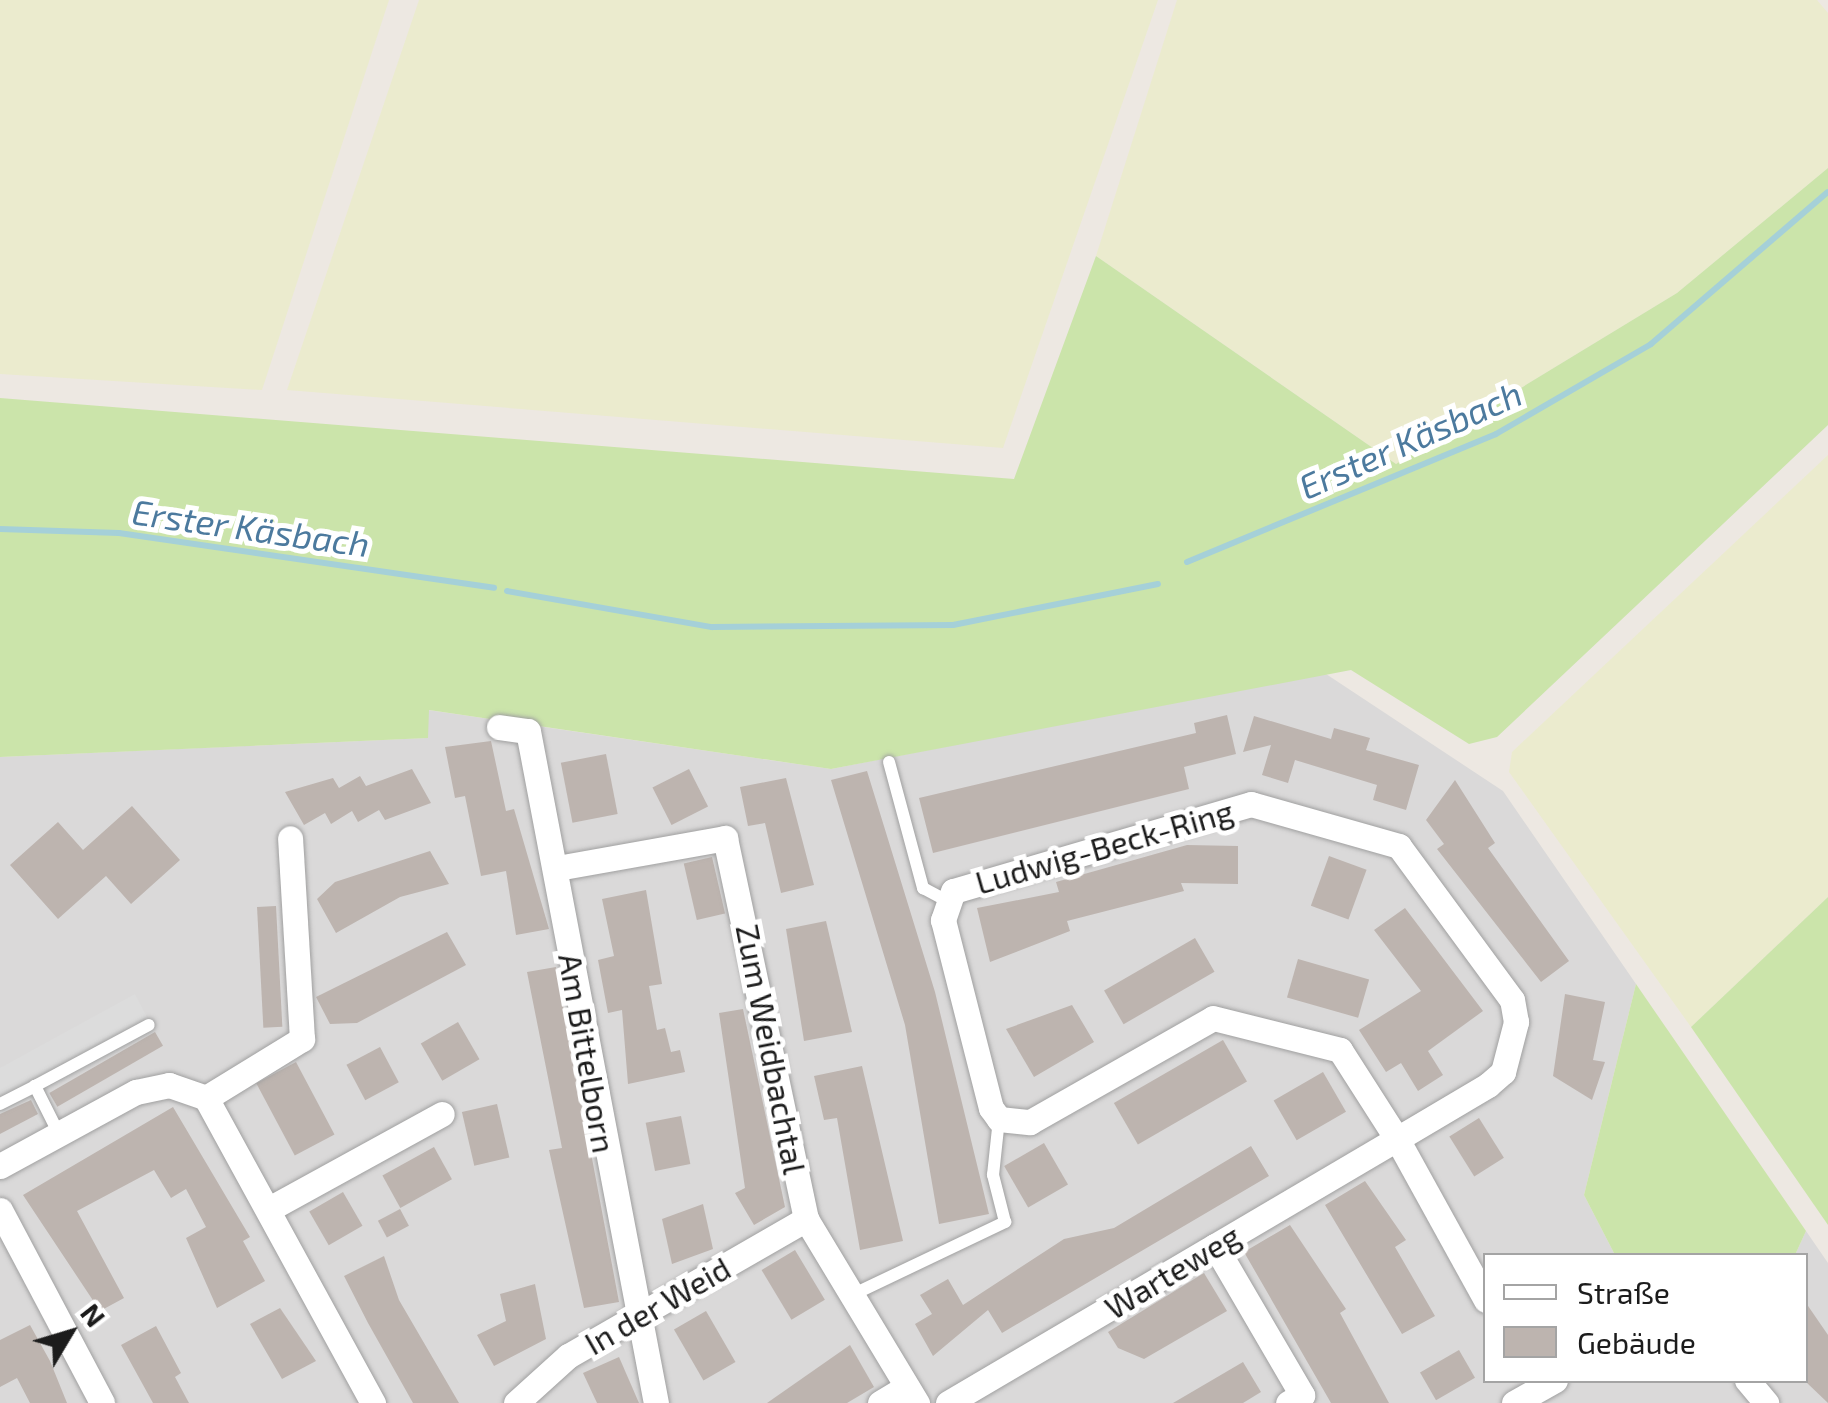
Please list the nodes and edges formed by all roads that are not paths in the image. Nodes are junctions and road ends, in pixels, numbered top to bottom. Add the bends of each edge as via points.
1 (499, 727) dead end
2 (889, 762) dead end
3 (290, 838) dead end
4 (557, 868) junction
5 (946, 900) junction
6 (149, 1025) dead end
7 (35, 1086) junction
8 (206, 1098) junction
9 (0, 1104) edge
10 (442, 1114) dead end
11 (999, 1119) junction
12 (53, 1137) junction
13 (1397, 1138) junction
14 (0, 1166) edge
15 (269, 1209) junction
16 (0, 1210) edge
17 (806, 1219) junction
18 (1214, 1246) junction
19 (852, 1295) junction
20 (1483, 1295) edge
21 (633, 1318) junction
22 (1749, 1383) edge
23 (912, 1395) edge
24 (102, 1403) edge
25 (373, 1403) edge
26 (516, 1403) edge
27 (656, 1403) edge
28 (880, 1403) edge
29 (948, 1403) edge
30 (1288, 1403) edge
31 (1766, 1403) edge

1 - 4 street, Am Bittelborn via 528,732
2 - 5 lane via 924,888
3 - 8 street via 302,1039
4 - 17 street, Zum Weidbachtal via 726,838
4 - 21 street, Am Bittelborn
5 - 11 street, Ludwig-Beck-Ring via 956,973
5 - 13 street, Ludwig-Beck-Ring via 960,887 1252,804 1390,840 1516,1010 1503,1072
6 - 7 lane
7 - 9 lane
7 - 12 lane
8 - 12 street via 156,1086
8 - 15 street
10 - 15 street
11 - 13 street via 1043,1117 1229,1017 1340,1050
11 - 19 lane via 993,1175 1006,1222
12 - 14 street
13 - 18 street, Warteweg
13 - 20 street
15 - 25 street
16 - 24 street
17 - 19 street, Zum Weidbachtal
17 - 21 street, In der Weid
18 - 29 street, Warteweg
18 - 30 street via 1302,1395
19 - 23 street, Zum Weidbachtal
21 - 26 street, In der Weid via 568,1356
21 - 27 street, Am Bittelborn
22 - 31 street
23 - 28 street

